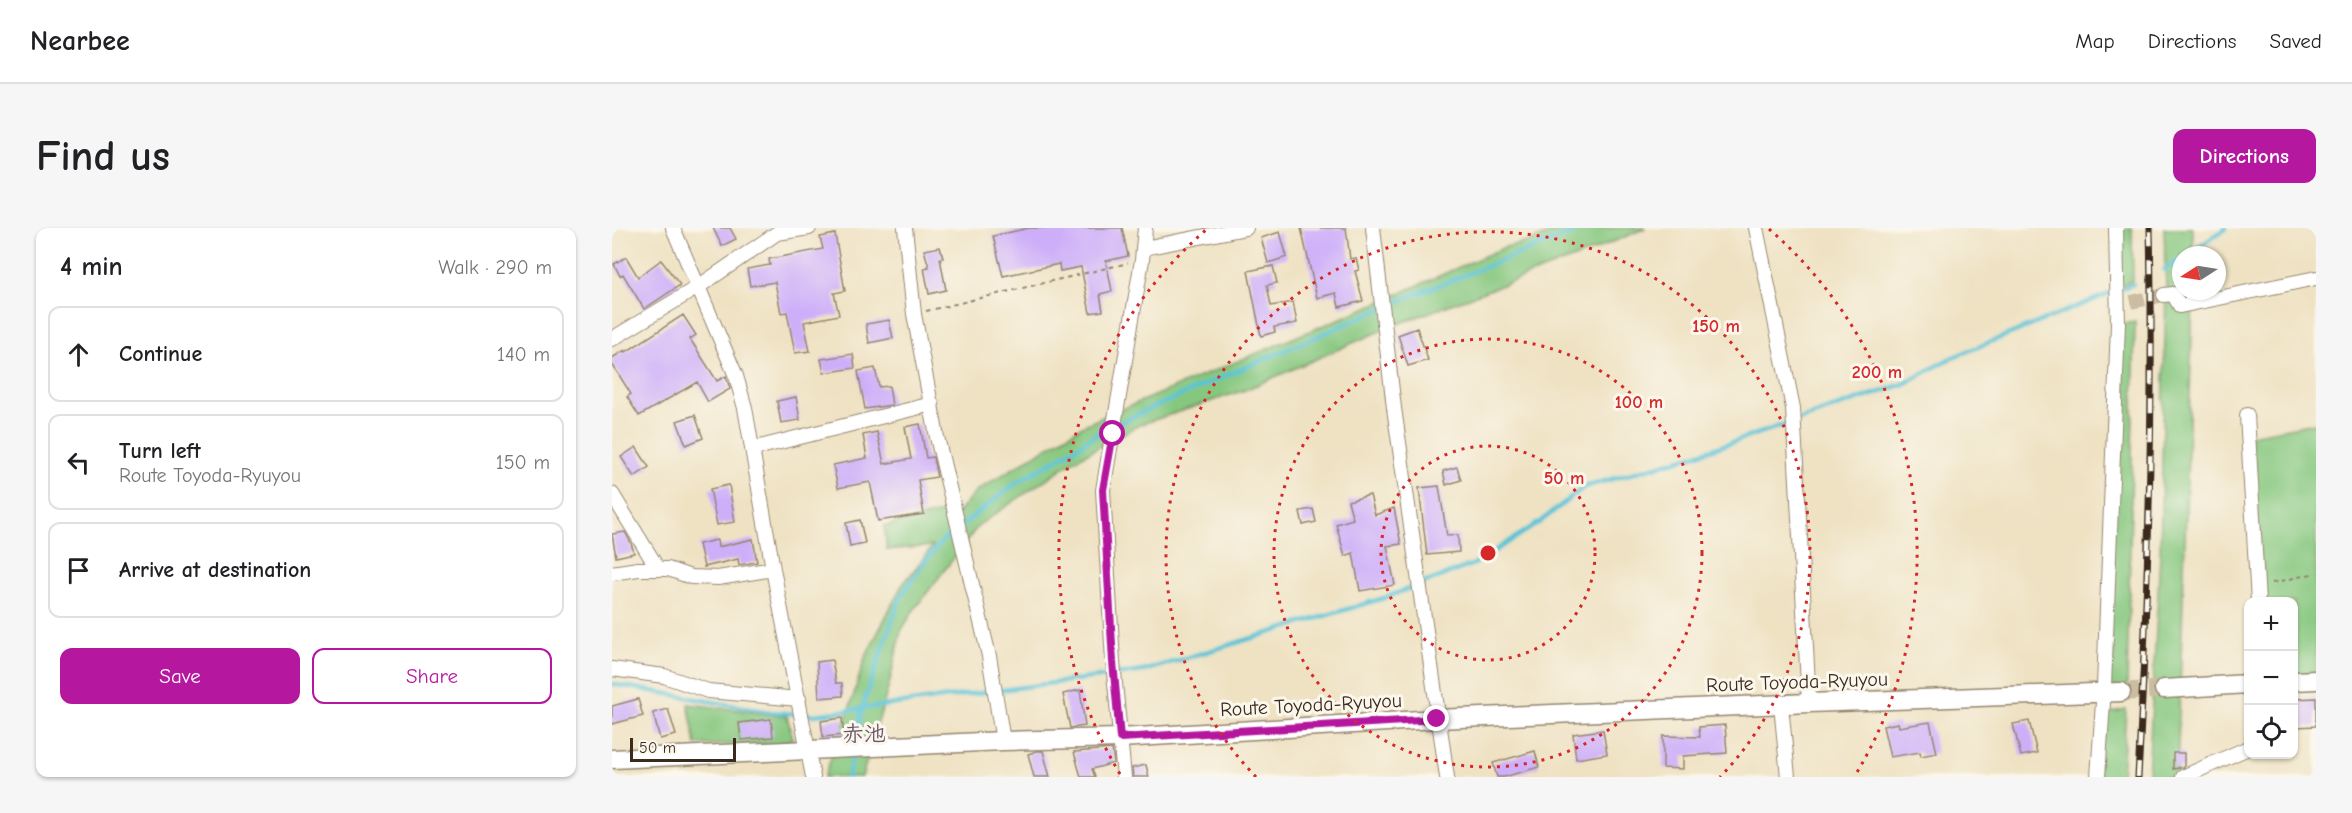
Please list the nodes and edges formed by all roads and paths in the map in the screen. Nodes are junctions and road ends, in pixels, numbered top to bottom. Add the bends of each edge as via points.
1 (673, 228) edge
2 (809, 228) edge
3 (905, 228) edge
4 (1145, 228) edge
5 (1246, 228) edge
6 (1373, 228) edge
7 (1756, 228) edge
8 (2116, 228) edge
9 (777, 231) edge
10 (1143, 254) junction
11 (2316, 278) edge
12 (698, 287) junction
13 (2164, 295) tunnel mouth
14 (914, 314) junction
15 (612, 339) edge
16 (932, 404) junction
17 (2247, 415) dead end
18 (752, 449) junction
19 (612, 494) edge
20 (658, 569) junction
21 (772, 569) junction
22 (612, 573) edge
23 (2316, 573) edge
24 (2258, 586) junction
25 (2258, 597) edge
26 (612, 669) edge
27 (2316, 680) edge
28 (2298, 681) edge
29 (2244, 684) edge
30 (2164, 689) tunnel mouth
31 (2112, 693) junction
32 (799, 699) junction
33 (1809, 703) junction
34 (1781, 705) junction
35 (1437, 719) junction
36 (1120, 738) junction
37 (1004, 741) junction
38 (809, 750) junction
39 (2244, 750) edge
40 (612, 759) edge
41 (813, 777) edge
42 (1124, 777) edge
43 (1447, 777) edge
44 (1788, 777) edge
45 (2097, 777) edge
46 (2183, 777) edge

1 - 12 street
2 - 9 street
3 - 14 street
4 - 10 street
5 - 10 street
6 - 35 street
7 - 33 street via 1793,408
8 - 31 street via 2125,304
9 - 12 street
10 - 14 path
10 - 36 street via 1103,490
11 - 13 street via 2180,306 2173,294
12 - 15 street
12 - 18 street via 735,376
14 - 16 street
16 - 18 street
16 - 37 street via 989,656
17 - 24 street
18 - 21 street
19 - 20 street
20 - 21 street via 691,577 718,578
20 - 22 street
21 - 32 street
23 - 24 path
24 - 25 street
26 - 32 street via 664,676 708,691
27 - 28 main road
29 - 30 main road
31 - 33 main road, Route Toyoda-Ryuyou
31 - 45 street
32 - 38 street
33 - 34 main road, Route Toyoda-Ryuyou
34 - 35 main road, Route Toyoda-Ryuyou
34 - 44 street
35 - 36 main road, Route Toyoda-Ryuyou
35 - 43 street
36 - 37 main road, Route Toyoda-Ryuyou
36 - 42 street
37 - 38 main road, Route Toyoda-Ryuyou
38 - 40 main road, Route Toyoda-Ryuyou
38 - 41 street
39 - 46 street

